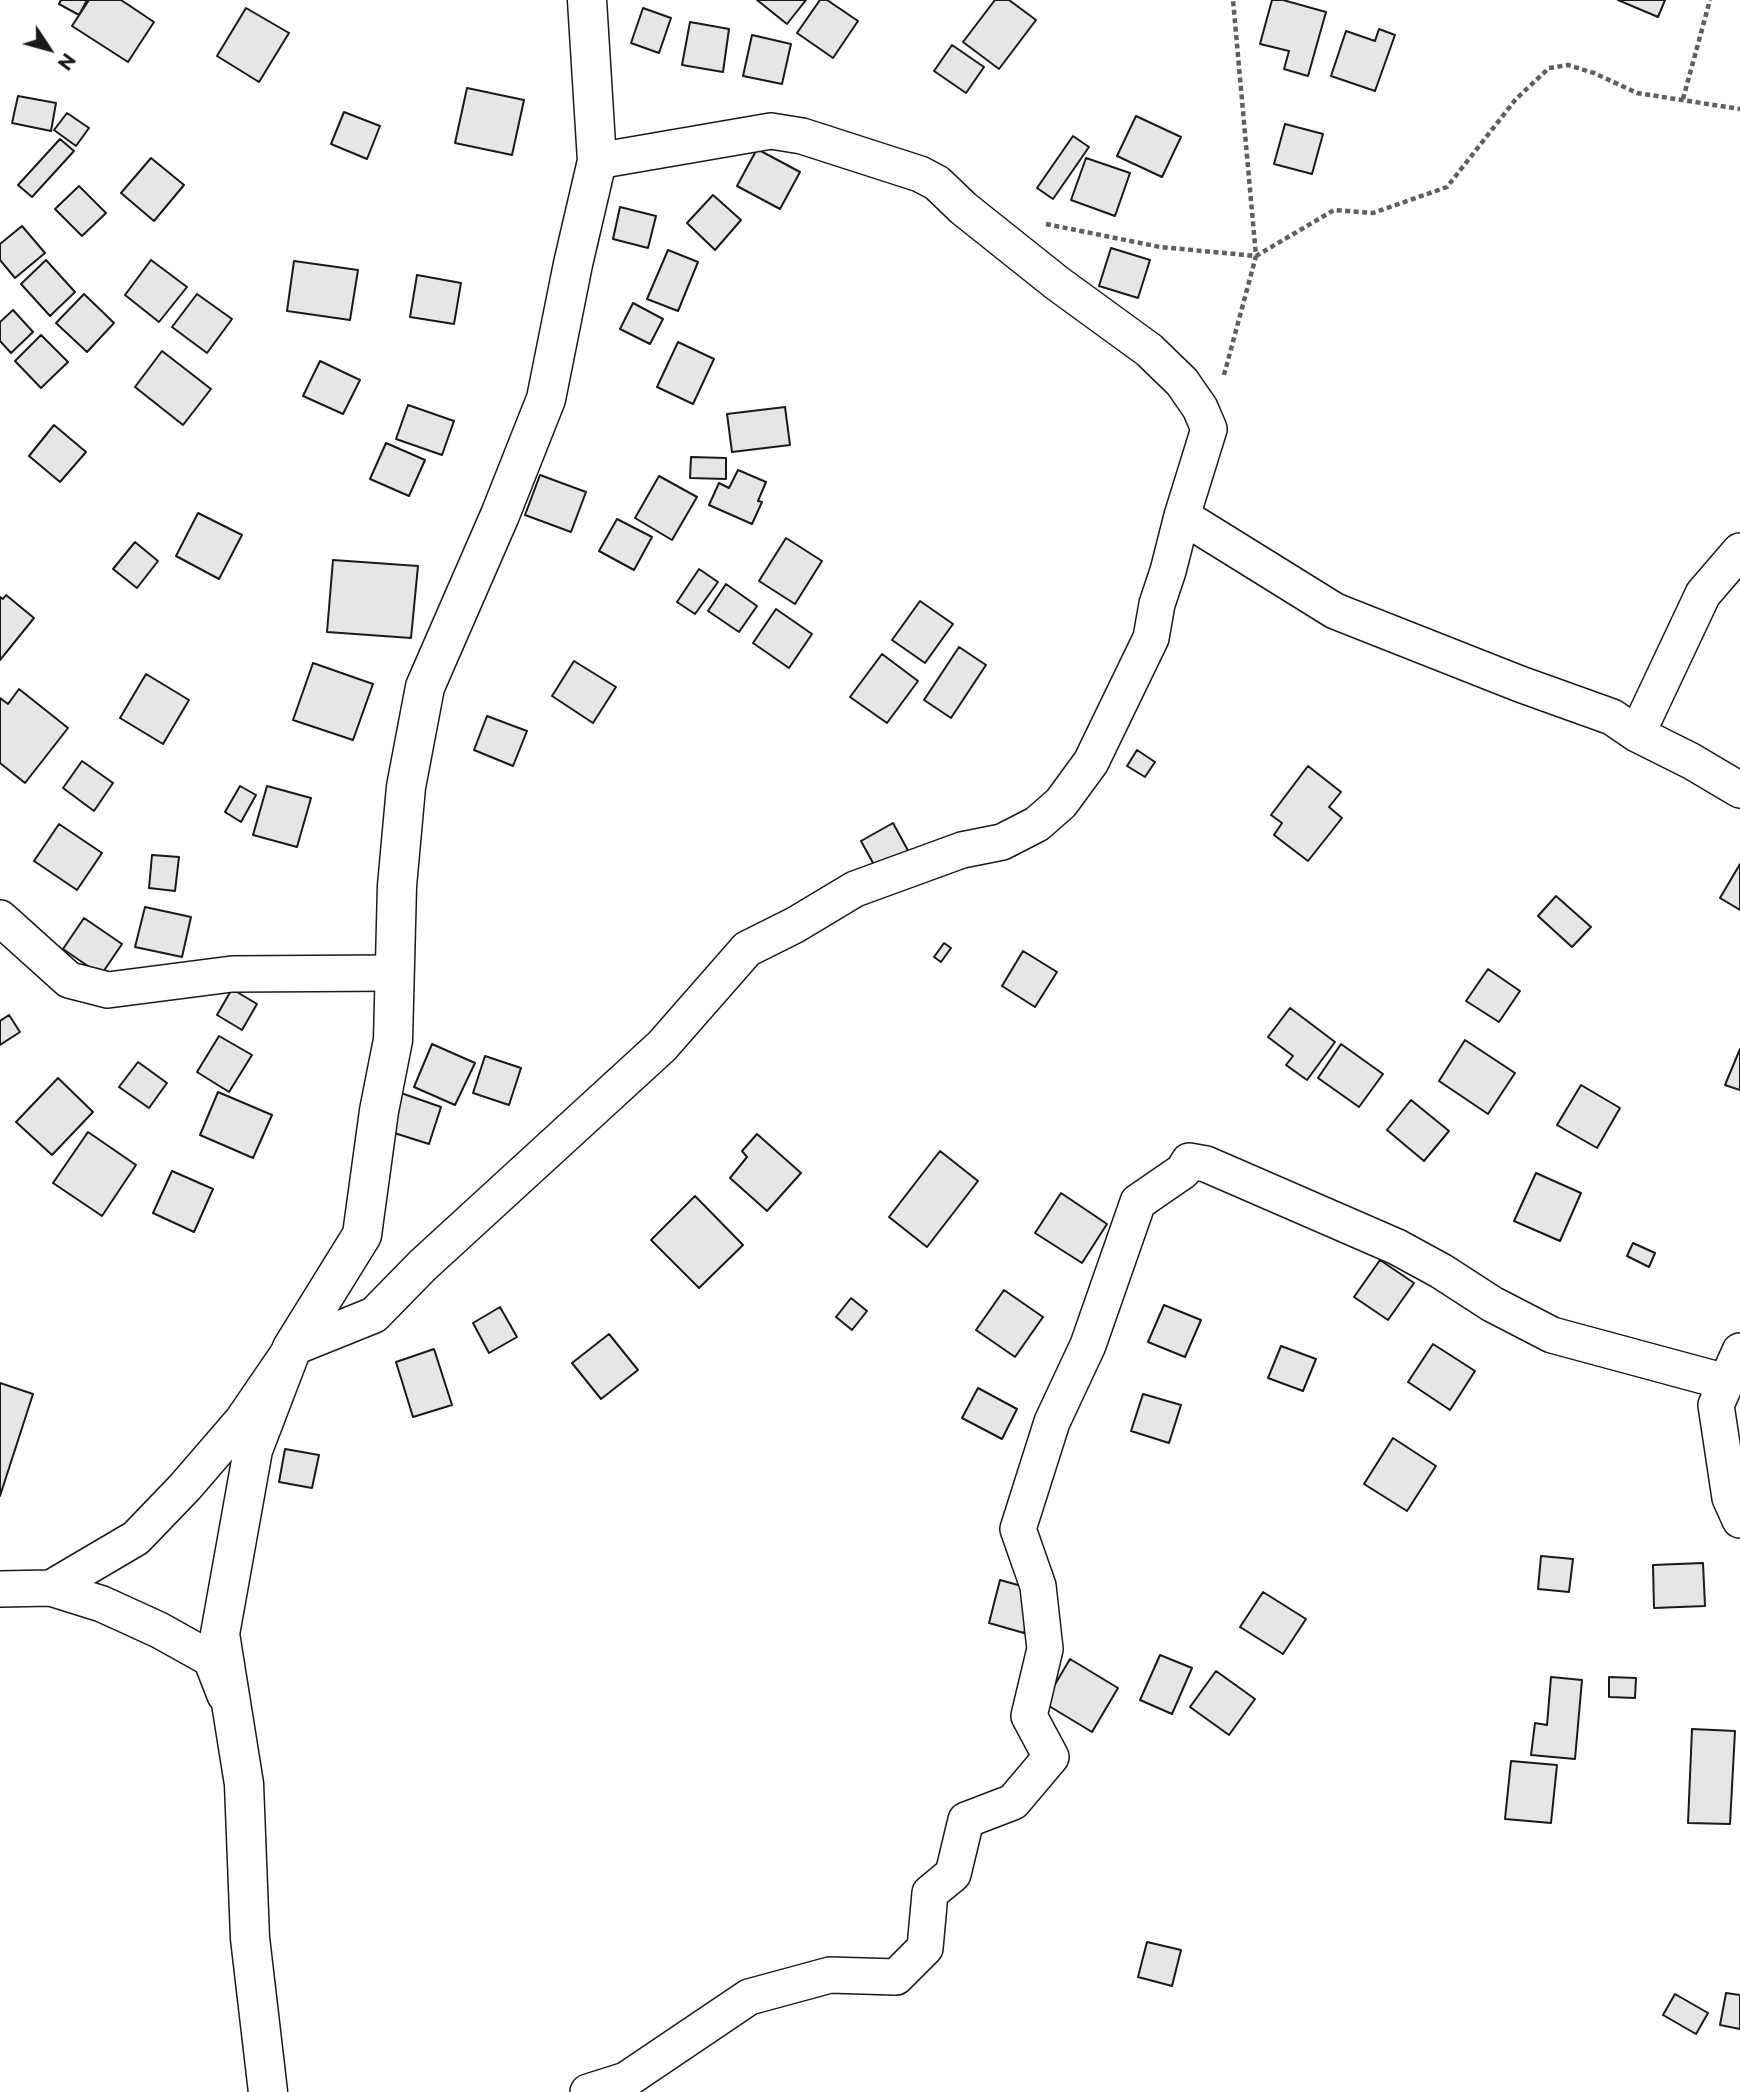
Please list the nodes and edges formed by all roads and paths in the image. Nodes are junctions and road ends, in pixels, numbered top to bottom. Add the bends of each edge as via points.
1 (587, 0) edge
2 (1233, 0) edge
3 (1710, 0) edge
4 (1683, 99) junction
5 (1740, 109) edge
6 (597, 161) junction
7 (1042, 224) dead end
8 (1256, 257) junction
9 (1209, 429) junction
10 (1182, 516) junction
11 (1740, 551) edge
12 (1637, 734) junction
13 (1740, 790) edge
14 (0, 918) edge
15 (394, 972) junction
16 (292, 1348) junction
17 (1740, 1351) edge
18 (1726, 1382) junction
19 (1740, 1520) edge
20 (51, 1588) junction
21 (0, 1589) edge
22 (232, 1711) junction
23 (268, 2092) edge
24 (588, 2092) edge

1 - 6 street
2 - 8 path
3 - 4 path
4 - 5 path
4 - 8 path via 1637,93 1568,65 1549,68 1516,99 1447,187 1373,213 1334,211
6 - 9 street via 771,131 802,136 920,174 1149,350 1182,382
6 - 15 street via 545,399 425,687 406,788
7 - 8 path via 1160,247
8 - 9 path
9 - 10 street
10 - 12 street via 1335,611 1612,717
10 - 16 street via 1151,638 1091,762 1061,803 1037,824 1002,842 962,850 855,889 747,949 662,1046 374,1315
11 - 12 street via 1703,594
12 - 13 street
14 - 15 street via 69,980 108,990 232,974
15 - 16 street via 393,1040 362,1235
16 - 20 street via 242,1421 136,1538
16 - 22 street via 253,1450 220,1634
17 - 18 street
18 - 19 street via 1716,1405 1730,1498
18 - 24 street via 1552,1335 1397,1247 1206,1164 1189,1161 1183,1171 1138,1202 1088,1345 1052,1422 1018,1529 1038,1586 1045,1649 1029,1716 1051,1757 1013,1802 966,1820 953,1874 930,1893 925,1948 896,1977 830,1975 749,1997 626,2080
20 - 21 street
20 - 22 street via 102,1604 211,1659
22 - 23 street via 244,1784 250,1938

